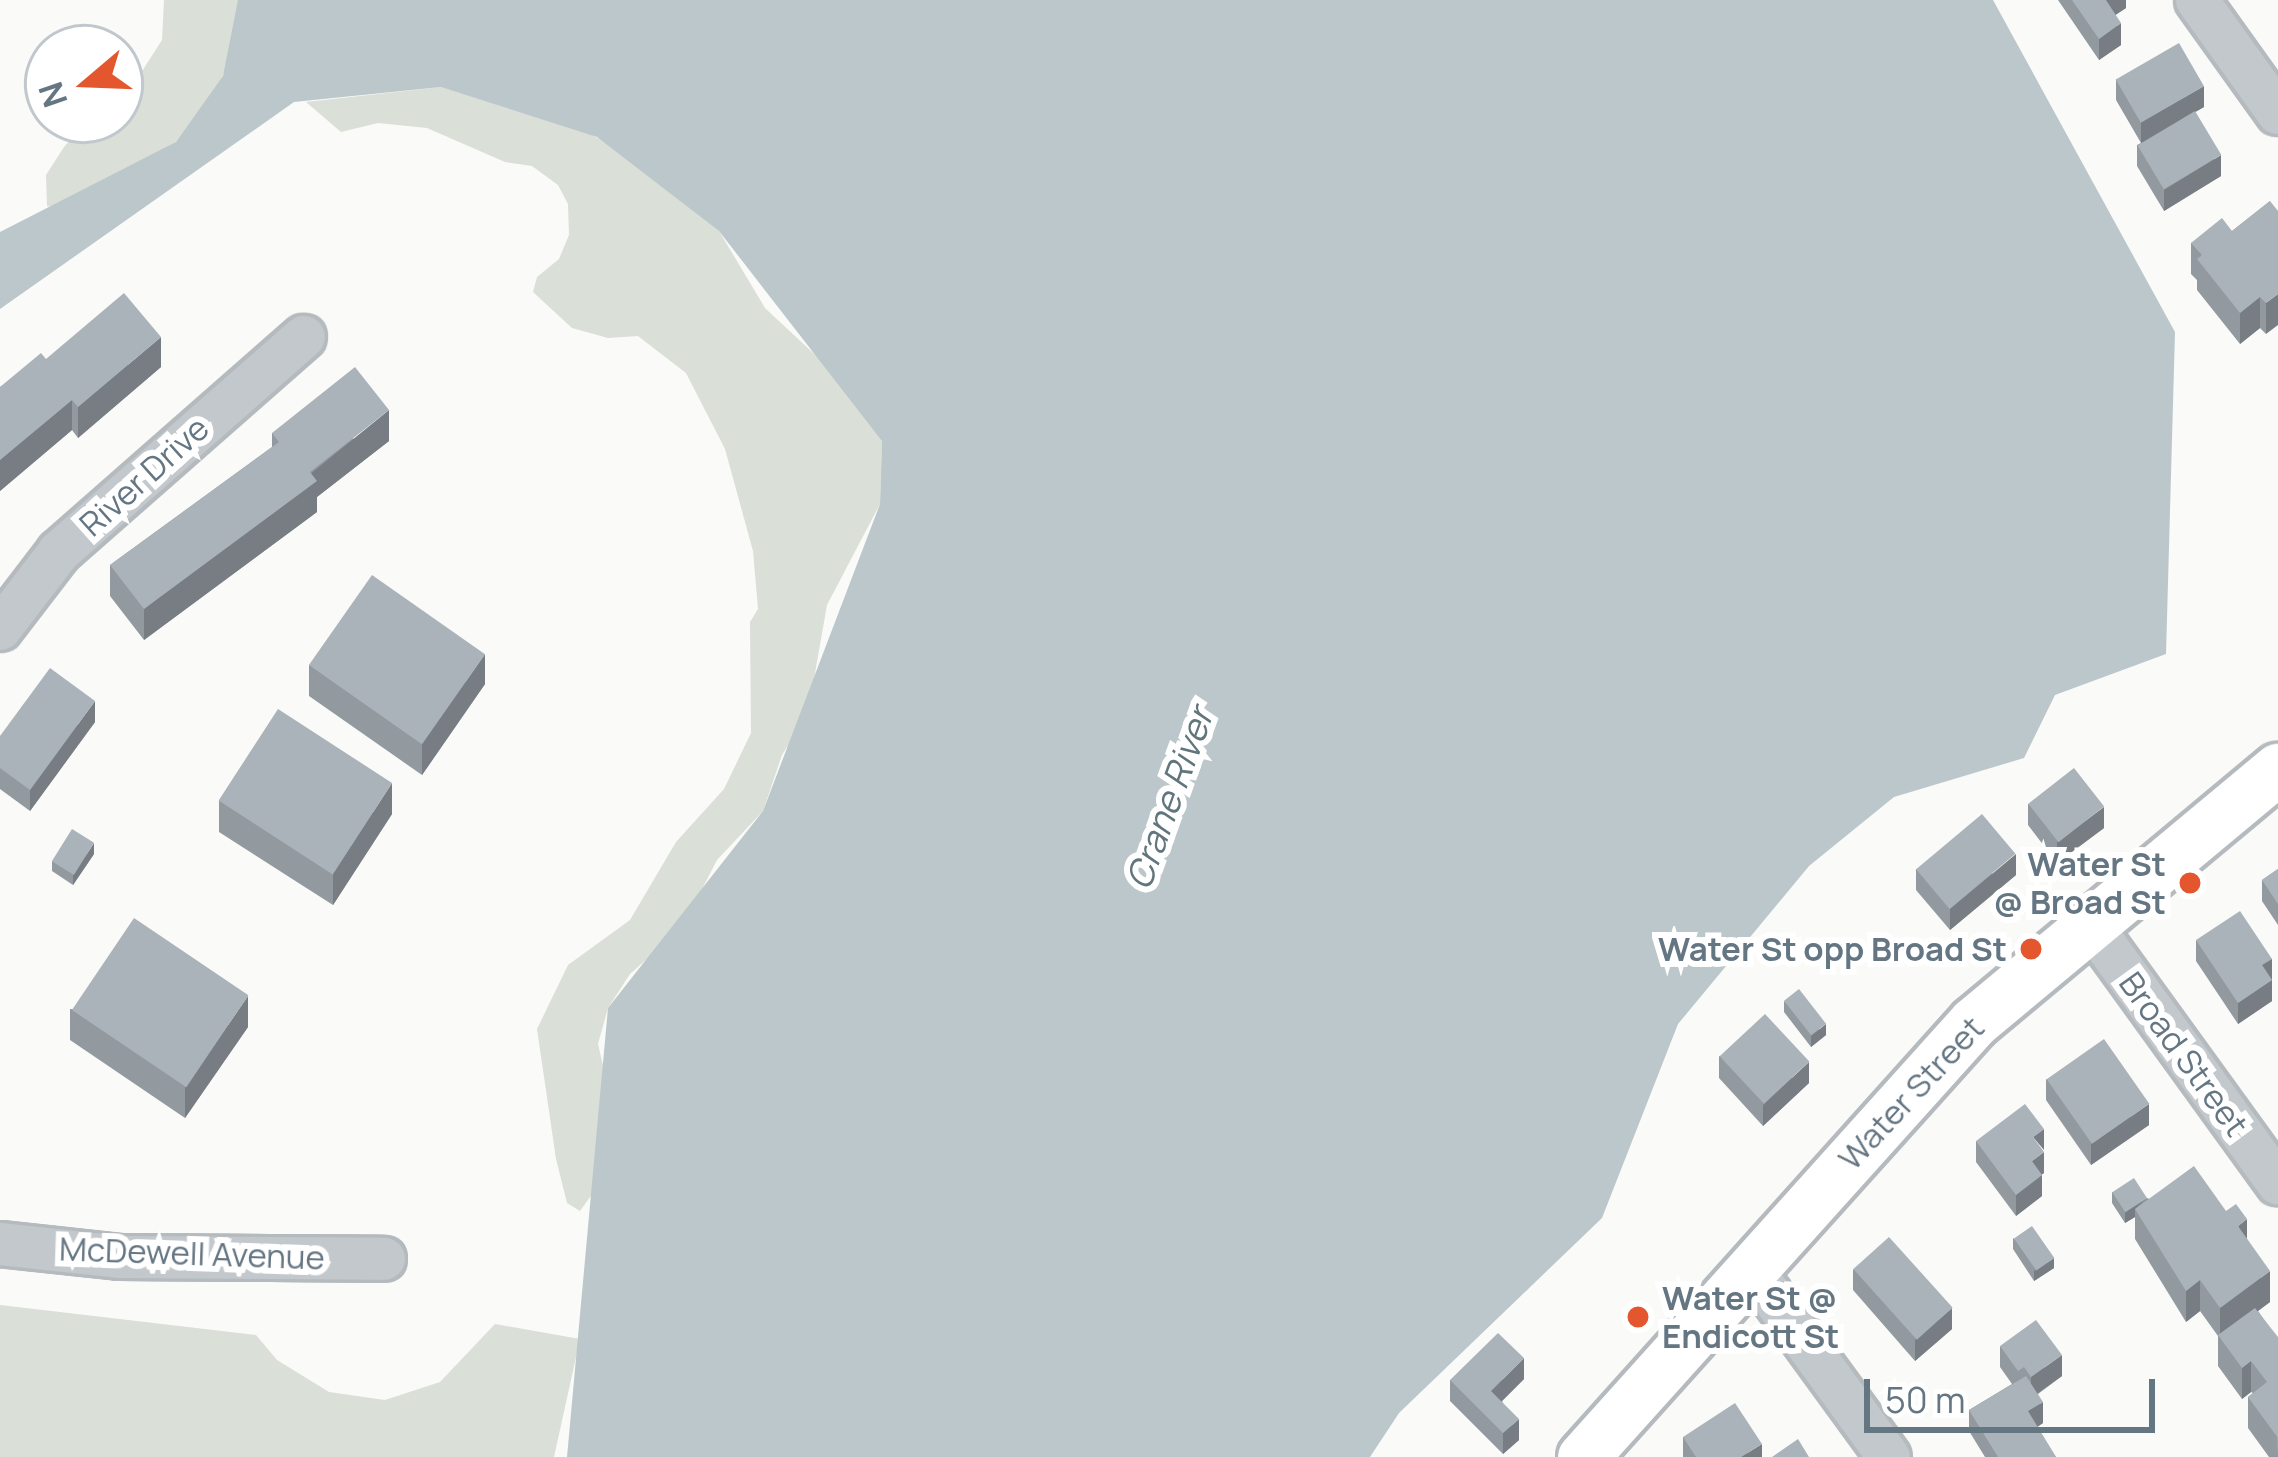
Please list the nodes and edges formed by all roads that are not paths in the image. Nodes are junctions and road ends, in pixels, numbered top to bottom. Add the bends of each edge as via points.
1 (2197, 0) edge
2 (2278, 113) edge
3 (304, 338) dead end
4 (0, 629) edge
5 (2278, 769) edge
6 (2091, 925) junction
7 (2278, 1183) edge
8 (0, 1244) edge
9 (384, 1259) dead end
10 (1751, 1268) junction
11 (1583, 1457) edge
12 (1889, 1457) edge

1 - 2 street
3 - 4 street, River Drive via 59,552
5 - 6 main road, Water Street
6 - 7 street, Broad Street
6 - 10 main road, Water Street via 1974,1022
8 - 9 street, McDewell Avenue via 119,1257
10 - 11 main road, Water Street
10 - 12 street

